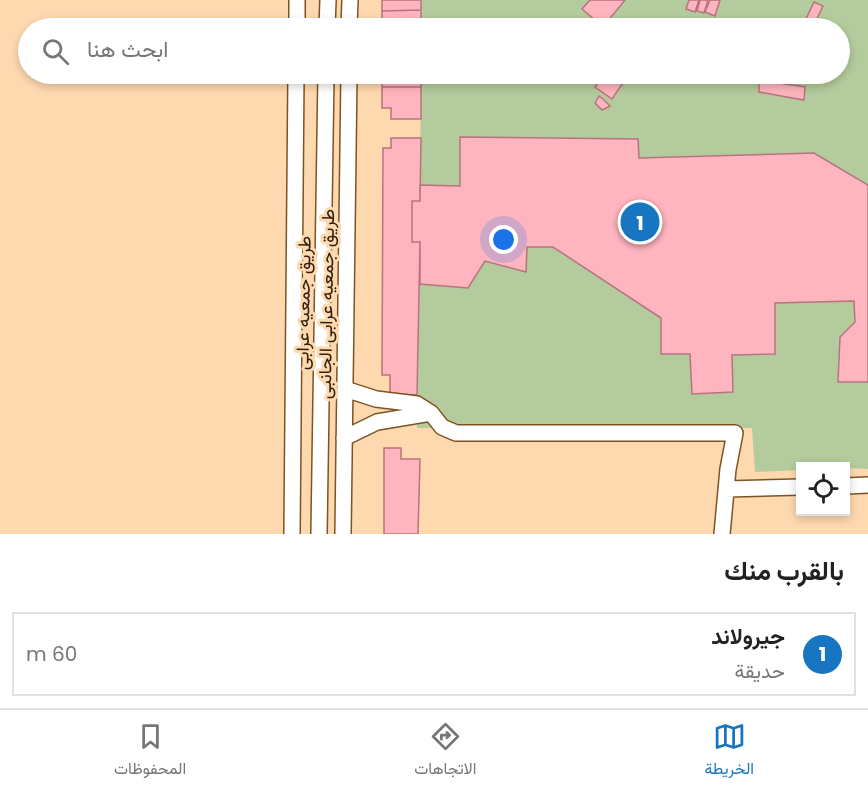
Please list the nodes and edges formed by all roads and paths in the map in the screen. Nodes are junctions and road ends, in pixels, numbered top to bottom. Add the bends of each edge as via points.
1 (297, 0) edge
2 (328, 0) edge
3 (350, 0) edge
4 (297, 18) edge
5 (327, 18) edge
6 (349, 18) edge
7 (296, 84) edge
8 (326, 84) edge
9 (349, 84) edge
10 (345, 389) junction
11 (432, 413) junction
12 (344, 438) junction
13 (868, 485) edge
14 (850, 486) edge
15 (796, 487) edge
16 (726, 489) junction
17 (291, 534) edge
18 (318, 534) edge
19 (343, 534) edge
20 (722, 534) edge

1 - 4 street
2 - 5 street
3 - 6 street
7 - 17 street, طريق جمعيه عرابى
8 - 18 street, طريق جمعيه عرابى
9 - 10 street, طريق جمعيه عرابى الجانبى
10 - 11 street via 376,399 417,404
10 - 12 street, طريق جمعيه عرابى الجانبى
11 - 12 street via 377,422
11 - 16 street via 442,427 464,434 735,434
12 - 19 street, طريق جمعيه عرابى الجانبى
13 - 14 street
15 - 16 street
16 - 20 street

